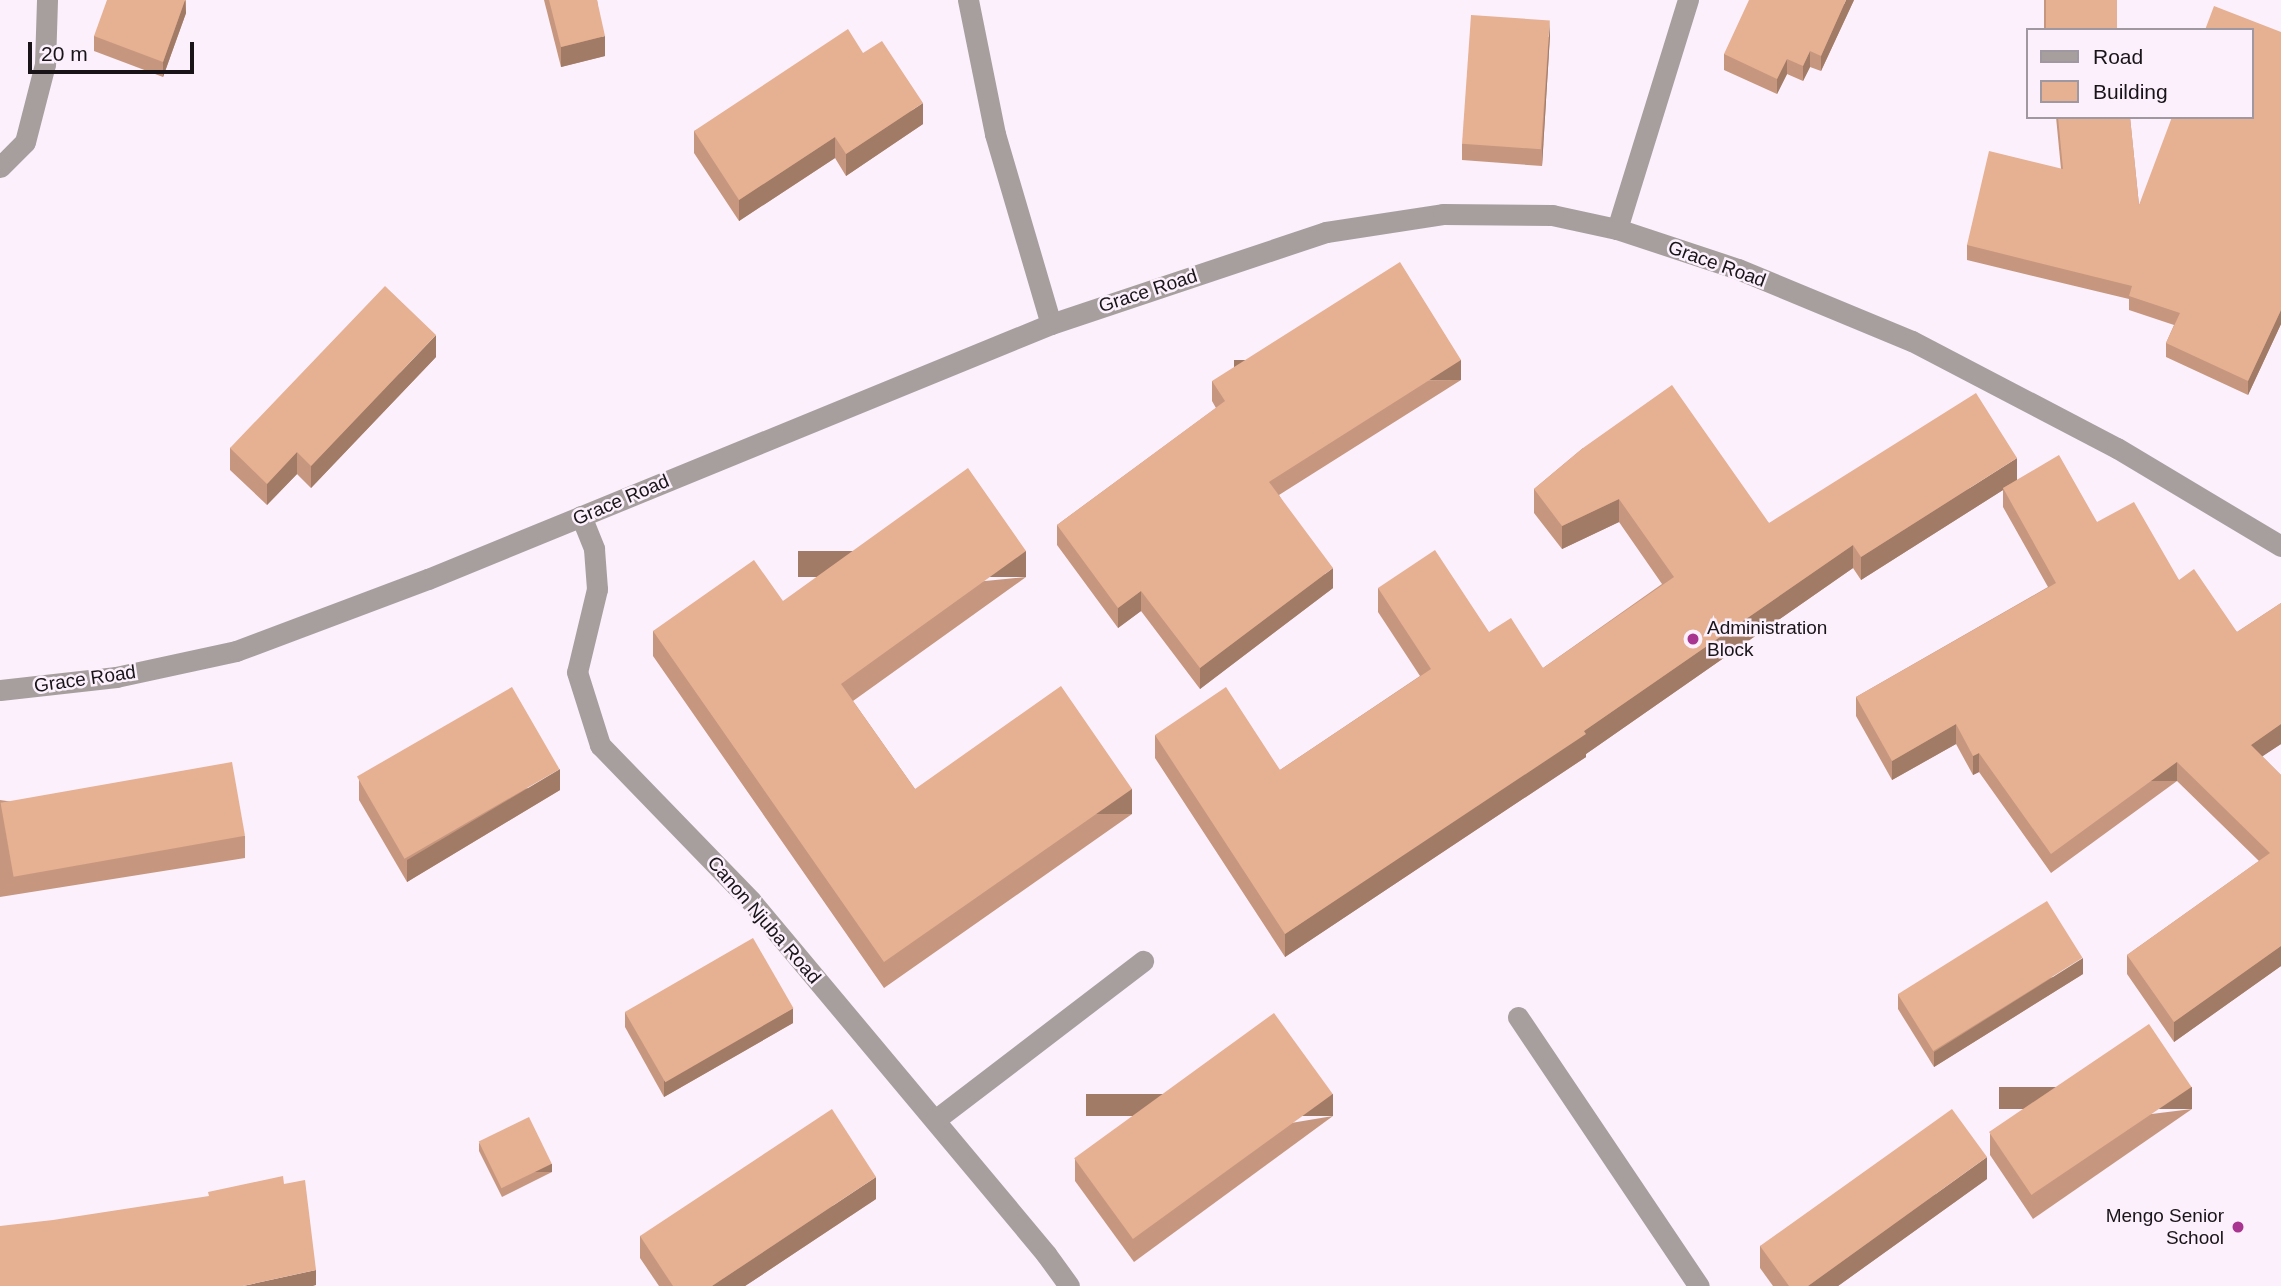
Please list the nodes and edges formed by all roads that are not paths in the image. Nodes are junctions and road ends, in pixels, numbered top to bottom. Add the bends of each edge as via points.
1 (47, 0) edge
2 (968, 0) edge
3 (1688, 0) edge
4 (0, 167) edge
5 (1617, 229) junction
6 (1051, 324) junction
7 (581, 516) junction
8 (2281, 546) edge
9 (0, 690) edge
10 (1143, 961) dead end
11 (1518, 1017) dead end
12 (935, 1120) junction
13 (1069, 1286) edge
14 (1699, 1286) edge

1 - 4 street via 46,64 25,142
2 - 6 street via 995,134
3 - 5 street
5 - 6 street, Grace Road via 1552,215 1444,214 1326,232
5 - 8 street, Grace Road via 1738,269 1912,341 2117,448
6 - 7 street, Grace Road
7 - 9 street, Grace Road via 236,651 116,677
7 - 12 street, Canon Njuba Road via 594,549 597,589 577,672 600,744 751,901
10 - 12 street
11 - 14 street
12 - 13 street, Canon Njuba Road

